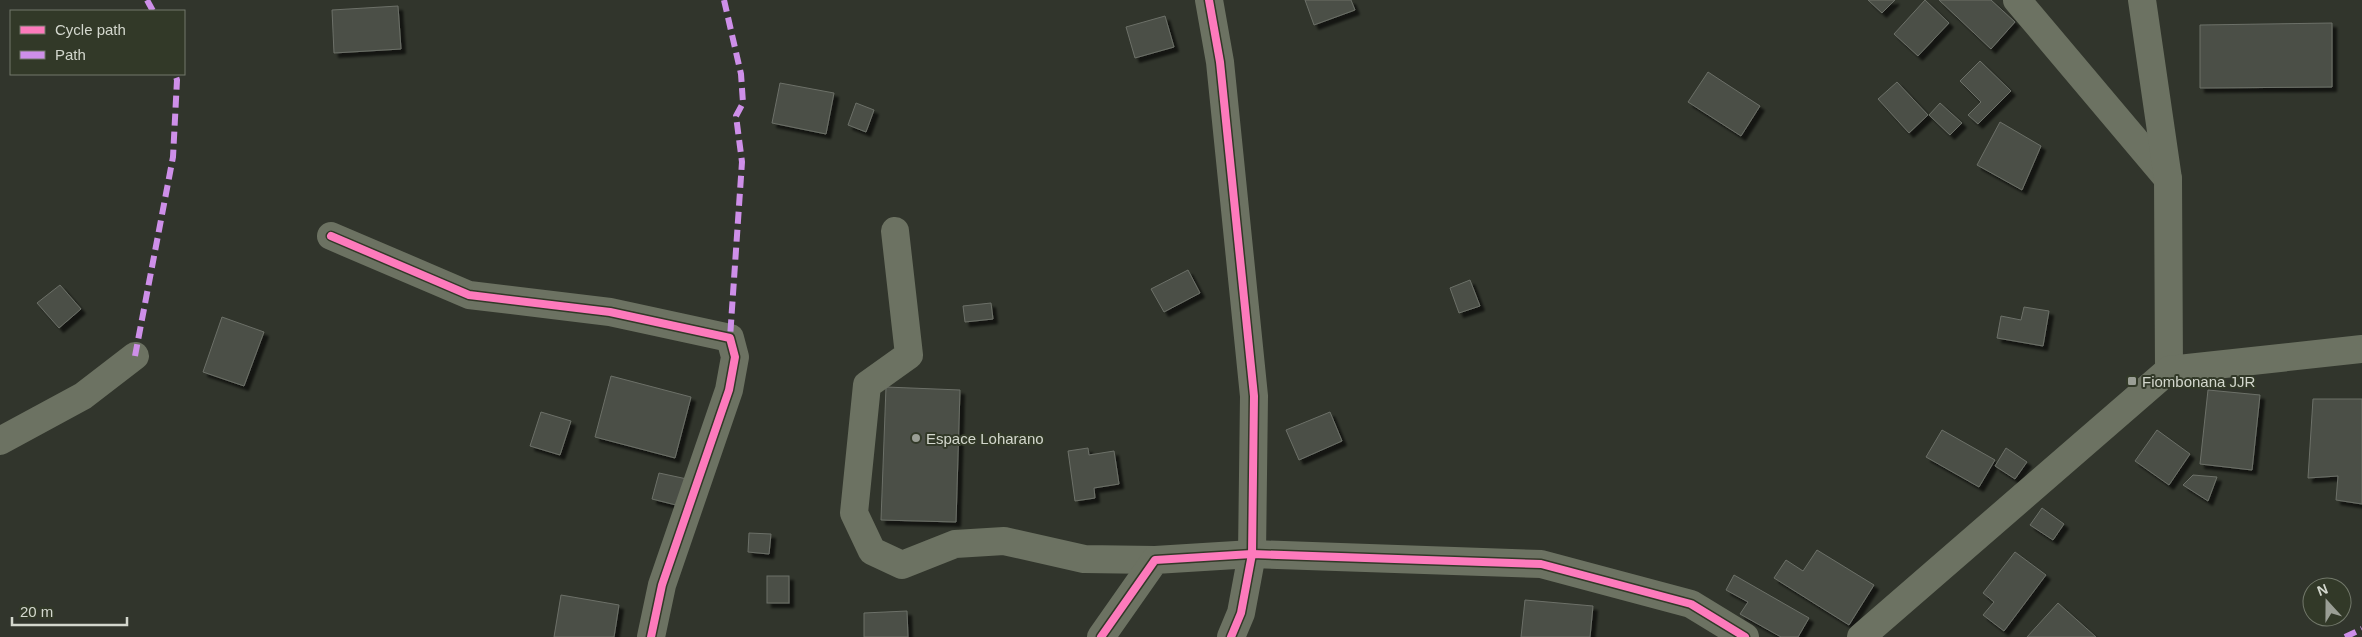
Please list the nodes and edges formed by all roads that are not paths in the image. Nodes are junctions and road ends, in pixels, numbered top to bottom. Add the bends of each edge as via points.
1 (1208, 0) edge
2 (2017, 0) edge
3 (2142, 0) edge
4 (2168, 179) junction
5 (896, 231) dead end
6 (331, 236) dead end
7 (2362, 349) edge
8 (135, 356) dead end
9 (2168, 370) junction
10 (0, 441) edge
11 (1252, 554) junction
12 (1155, 560) junction
13 (651, 637) edge
14 (1101, 637) edge
15 (1231, 637) edge
16 (1745, 637) edge
17 (1861, 637) edge

1 - 11 street via 1220,62 1254,396
2 - 4 street
3 - 4 street
4 - 9 street
5 - 12 street via 909,355 868,385 854,513 872,551 902,565 954,544 1004,541 1084,559
6 - 13 street via 469,295 610,312 730,338 735,357 728,390 662,585
7 - 9 street
8 - 10 street via 82,396
9 - 17 street
11 - 12 street
11 - 15 street via 1241,613
11 - 16 street via 1541,564 1691,604
12 - 14 street

